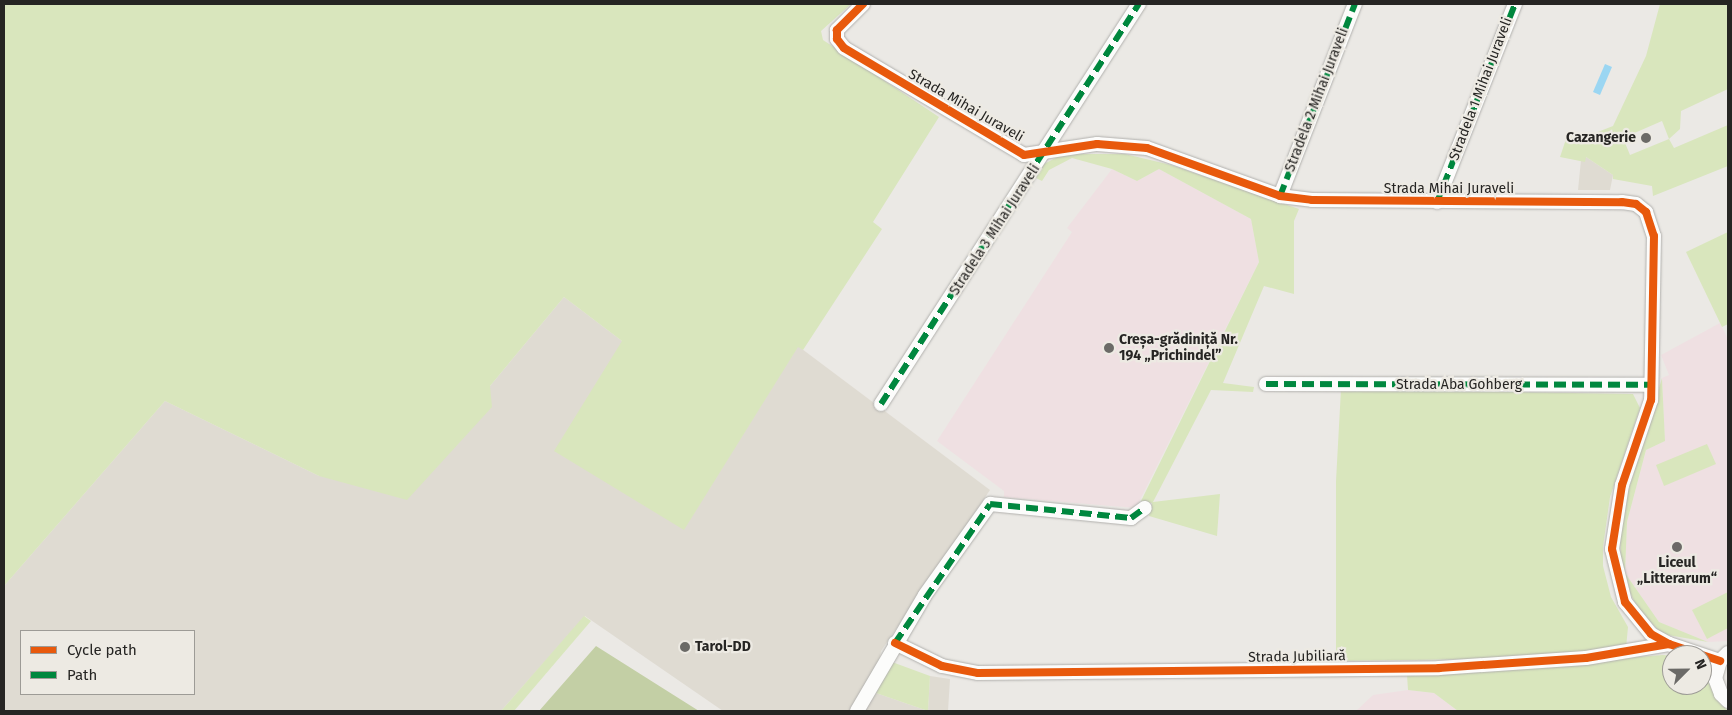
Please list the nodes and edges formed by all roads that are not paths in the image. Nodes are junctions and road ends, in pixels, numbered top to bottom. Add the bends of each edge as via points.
1 (864, 4) edge
2 (1139, 4) edge
3 (1355, 4) edge
4 (1515, 4) edge
5 (1046, 152) junction
6 (1280, 196) junction
7 (1437, 202) junction
8 (1266, 384) dead end
9 (1651, 385) junction
10 (881, 404) dead end
11 (1145, 508) dead end
12 (895, 643) junction
13 (1669, 644) junction
14 (1724, 657) edge
15 (1728, 701) edge
16 (857, 711) edge

1 - 5 street, Strada Mihai Juraveli via 841,24 836,34 844,48 1000,144 1024,155
2 - 5 street, Stradela 3 Mihai Juraveli
3 - 6 street, Stradela 2 Mihai Juraveli
4 - 7 street, Stradela 1 Mihai Juraveli
5 - 6 street, Strada Mihai Juraveli via 1067,145 1147,148
5 - 10 street, Stradela 3 Mihai Juraveli
6 - 7 street, Strada Mihai Juraveli via 1312,200
7 - 9 street, Strada Mihai Juraveli via 1622,202 1636,204 1646,212 1654,236
8 - 9 street, Strada Aba Gohberg
9 - 13 street, Strada Mihai Juraveli via 1639,440 1618,501 1612,549 1625,602 1651,634
11 - 12 street via 1131,518 990,504
12 - 13 street, Strada Jubiliară via 942,666 992,673 1440,668 1586,658
12 - 16 street
13 - 14 street, Strada Jubiliară
14 - 15 street via 1717,686

